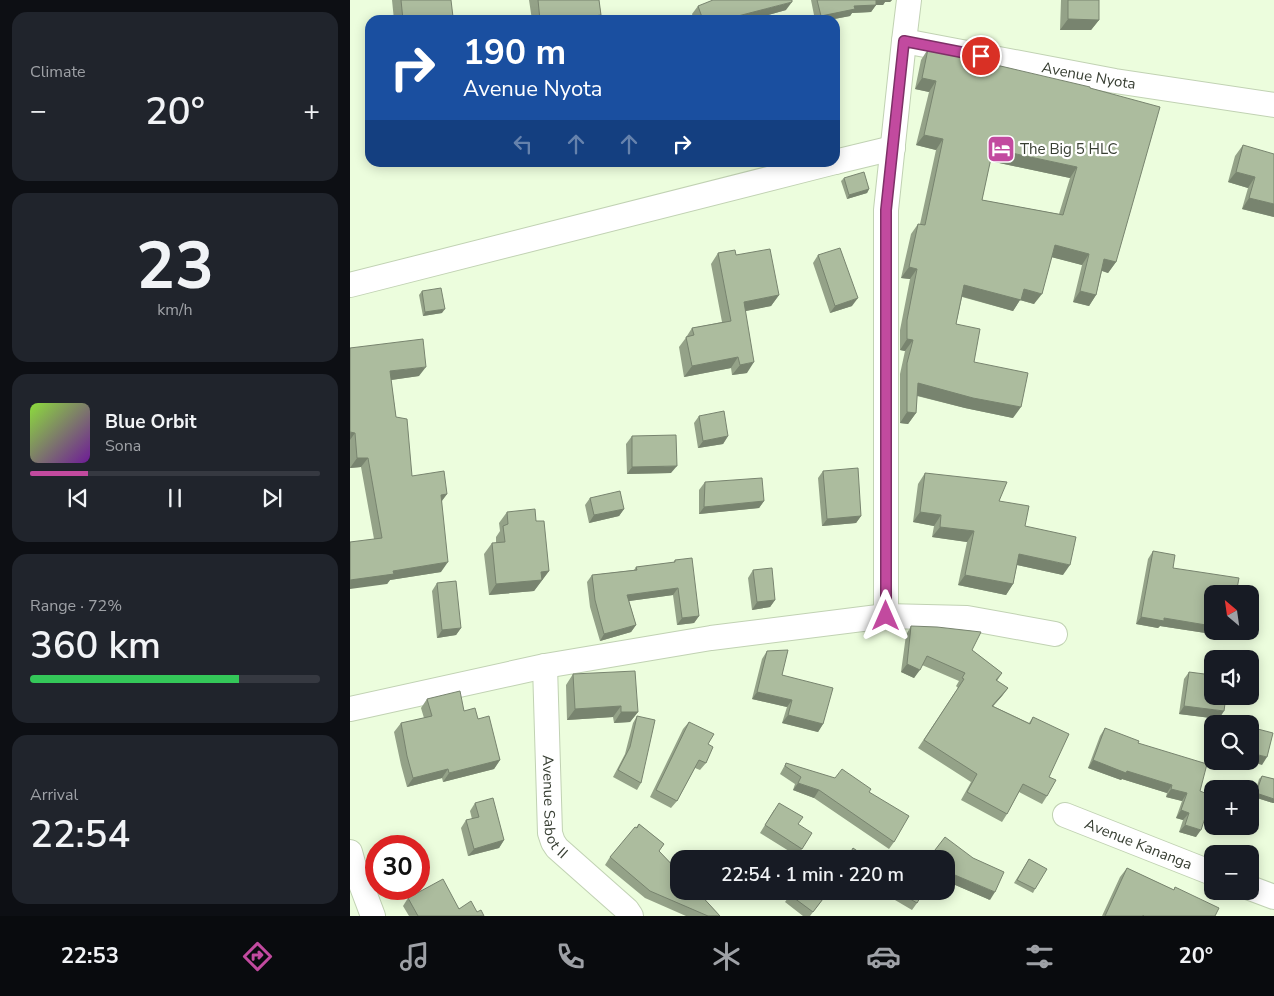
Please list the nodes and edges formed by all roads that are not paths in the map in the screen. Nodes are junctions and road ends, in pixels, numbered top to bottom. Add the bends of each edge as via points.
1 (909, 0) edge
2 (904, 41) junction
3 (1274, 105) edge
4 (893, 148) junction
5 (840, 161) edge
6 (815, 167) edge
7 (350, 285) edge
8 (886, 616) junction
9 (1055, 634) dead end
10 (545, 666) junction
11 (350, 709) edge
12 (1065, 815) dead end
13 (350, 852) edge
14 (1204, 870) edge
15 (1259, 891) edge
16 (1274, 897) edge
17 (374, 916) edge
18 (631, 916) edge

1 - 2 street
2 - 3 street, Avenue Nyota via 1115,82
2 - 4 street
4 - 5 street
4 - 8 street via 886,210
6 - 7 street
8 - 9 street via 967,618
8 - 10 street via 711,638
10 - 11 street
10 - 18 street, Avenue Sabot II via 550,833 553,842
12 - 14 street, Avenue Kananga
13 - 17 street
15 - 16 street

